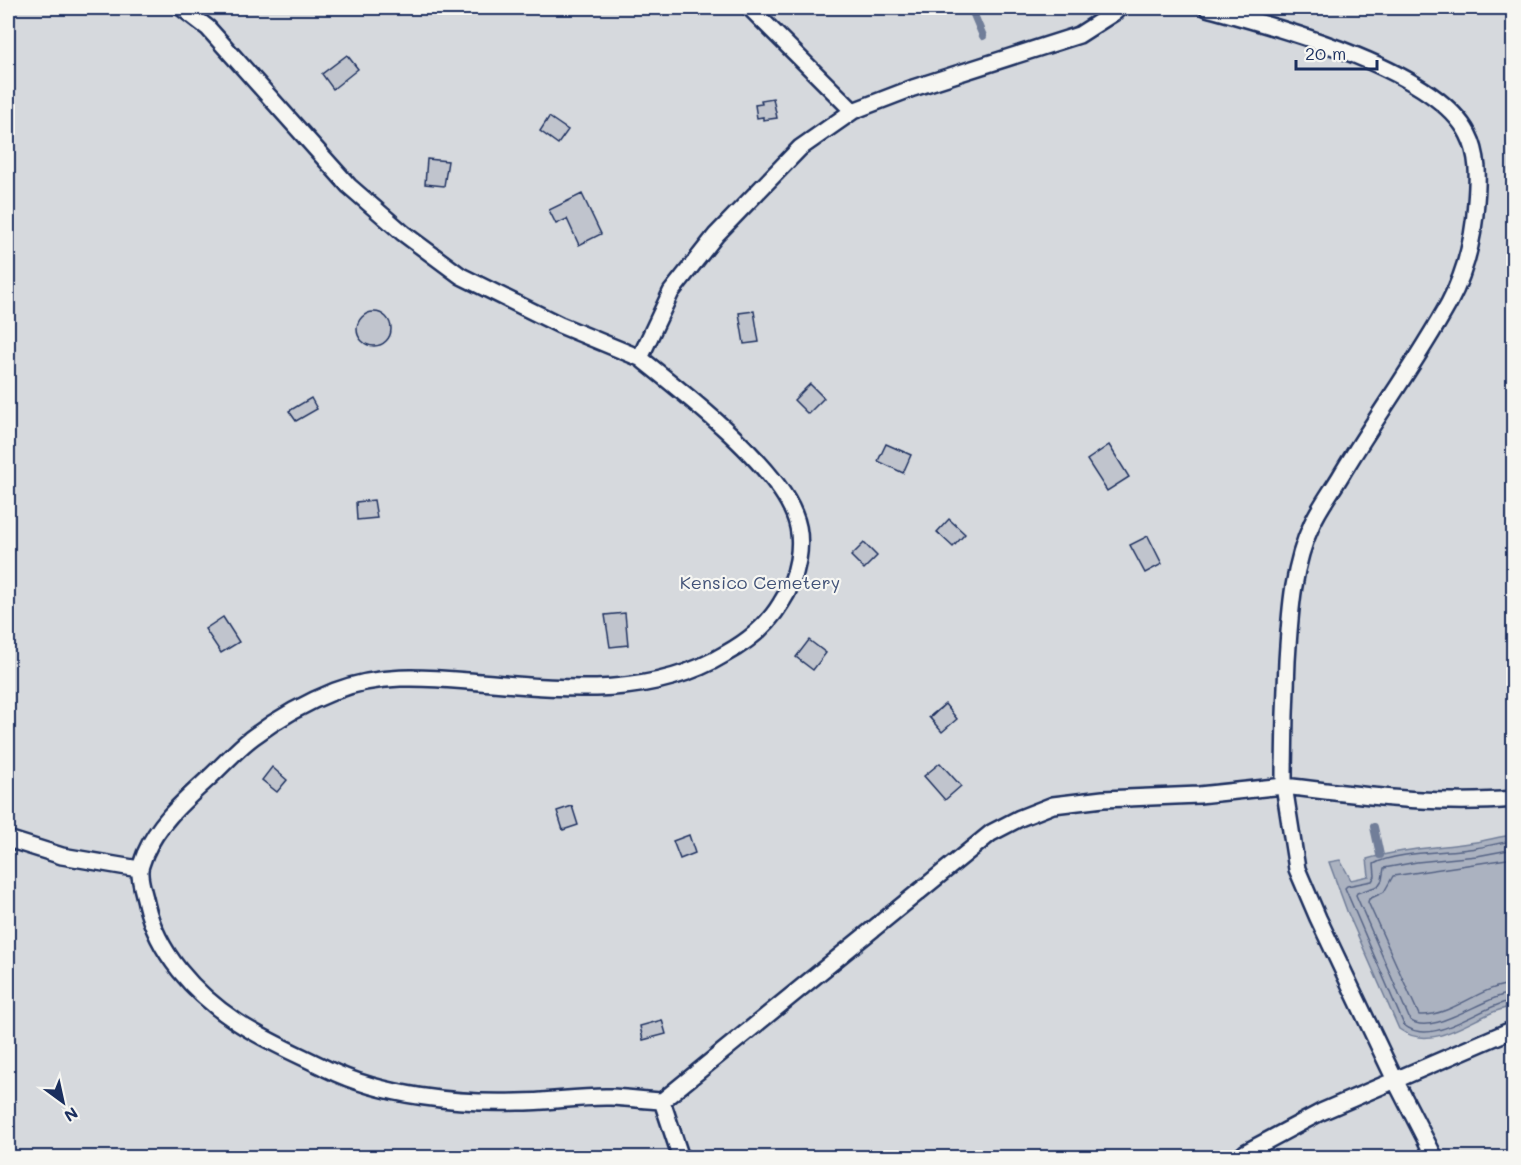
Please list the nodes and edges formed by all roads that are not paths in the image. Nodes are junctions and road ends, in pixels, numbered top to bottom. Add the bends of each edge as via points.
1 (182, 8) edge
2 (750, 8) edge
3 (1119, 8) edge
4 (1207, 8) edge
5 (853, 111) junction
6 (640, 358) junction
7 (1284, 786) junction
8 (1514, 799) edge
9 (8, 839) edge
10 (139, 869) junction
11 (1514, 1029) edge
12 (1395, 1080) junction
13 (662, 1101) junction
14 (681, 1158) edge
15 (1239, 1158) edge
16 (1435, 1158) edge

1 - 6 lane via 208,28 349,186 402,232 461,276 560,325
2 - 5 lane
3 - 5 lane via 1079,34
4 - 7 lane via 1362,58 1416,83 1446,106 1468,134 1478,166 1468,254 1450,300 1312,524 1296,570 1283,731
5 - 6 lane via 800,148 716,235 672,292
6 - 10 lane via 743,447 775,483 795,516 799,548 795,576 781,604 763,626 708,665 675,677 629,686 583,689 380,678 335,691 252,737 176,808 153,836
7 - 8 lane via 1416,801
7 - 12 lane via 1298,869
7 - 13 lane via 1053,805 1020,818 991,833
9 - 10 lane via 62,856
10 - 13 lane via 158,937 171,960 200,992 236,1022 337,1074 386,1089 436,1098 514,1102 607,1097
11 - 12 lane
12 - 15 lane via 1322,1112
12 - 16 lane
13 - 14 lane

